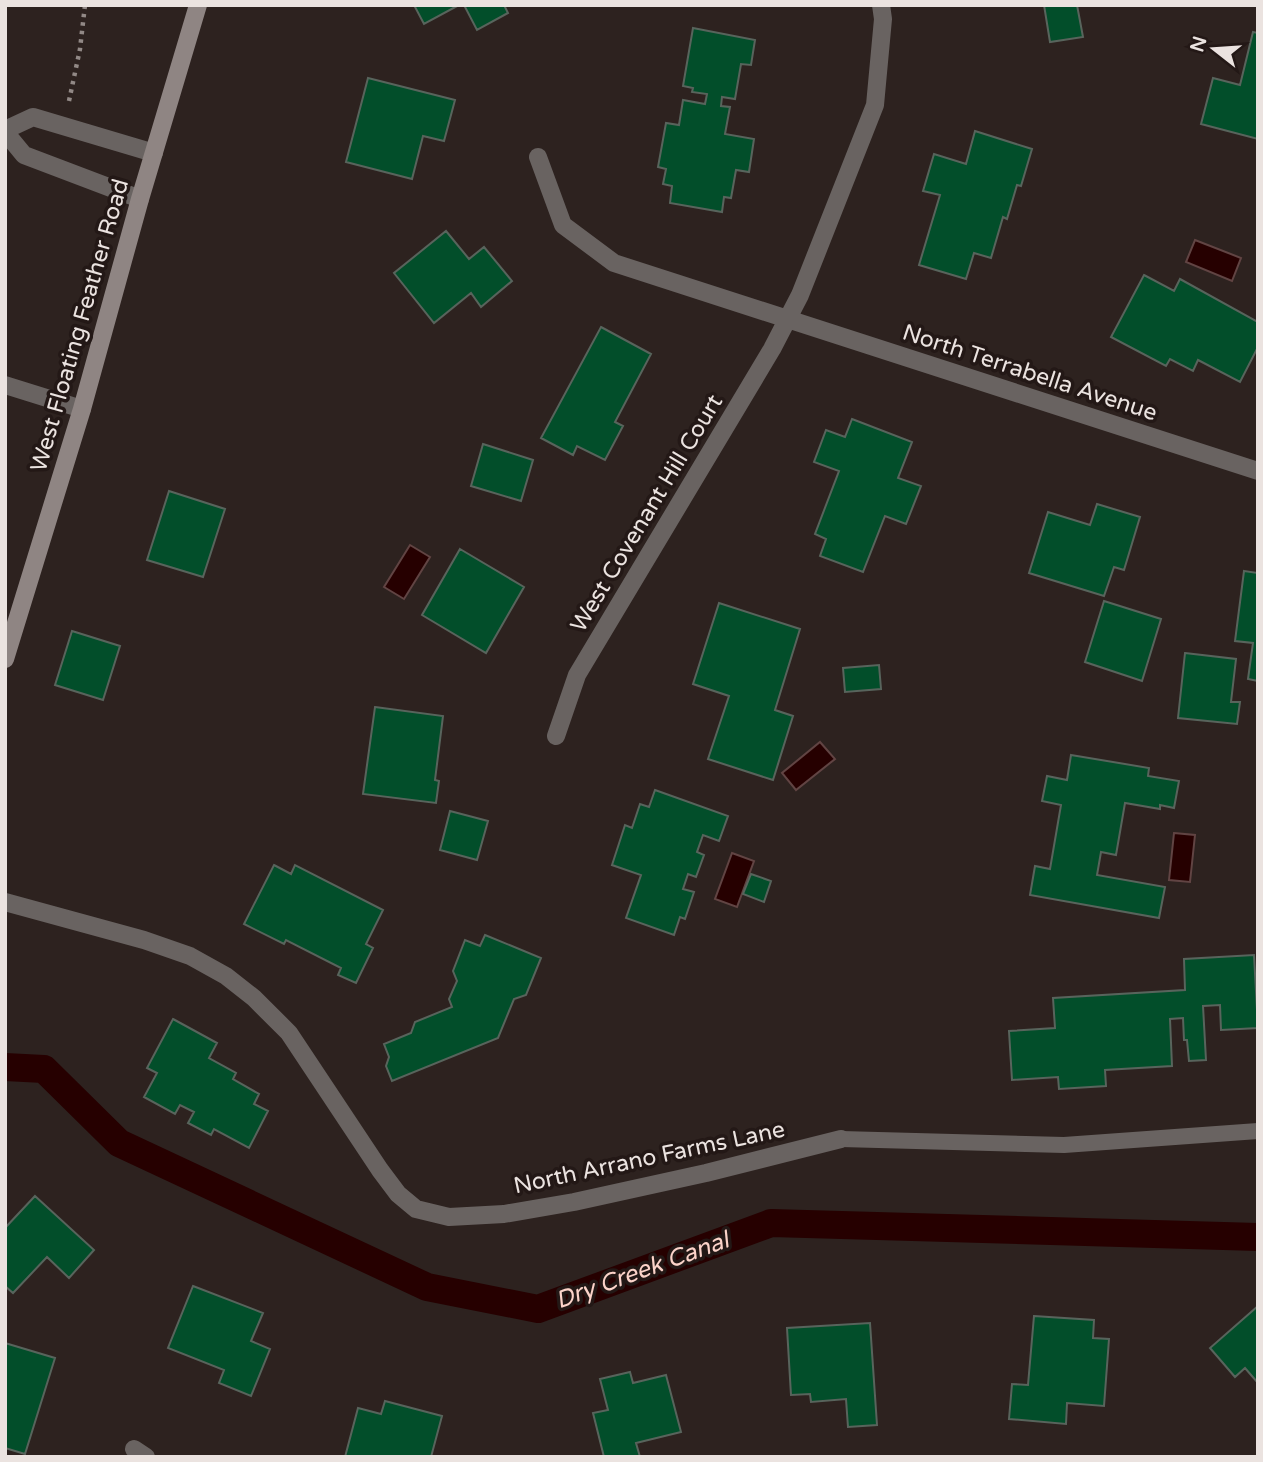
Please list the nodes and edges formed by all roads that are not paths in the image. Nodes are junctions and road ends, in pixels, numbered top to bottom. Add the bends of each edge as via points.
1 (198, 5) edge
2 (881, 5) edge
3 (5, 131) edge
4 (154, 153) junction
5 (538, 157) dead end
6 (140, 199) junction
7 (788, 319) junction
8 (5, 385) edge
9 (82, 409) junction
10 (1258, 471) edge
11 (5, 659) edge
12 (556, 736) dead end
13 (5, 902) edge
14 (1258, 1131) edge
15 (841, 1139) joint

1 - 4 main road, West Floating Feather Road
2 - 7 street, West Covenant Hill Court via 875,105
3 - 4 street via 33,117
3 - 6 street via 24,155
4 - 6 main road, West Floating Feather Road
5 - 7 street, North Terrabella Avenue via 563,225 614,263
6 - 9 main road, West Floating Feather Road
7 - 10 street, North Terrabella Avenue
7 - 12 street, West Covenant Hill Court via 577,675
8 - 9 street
9 - 11 main road, West Floating Feather Road
13 - 15 street, North Arrano Farms Lane via 144,940 190,956 226,976 289,1033 380,1170 416,1209 449,1217 504,1214 680,1179
14 - 15 lane via 1064,1145

